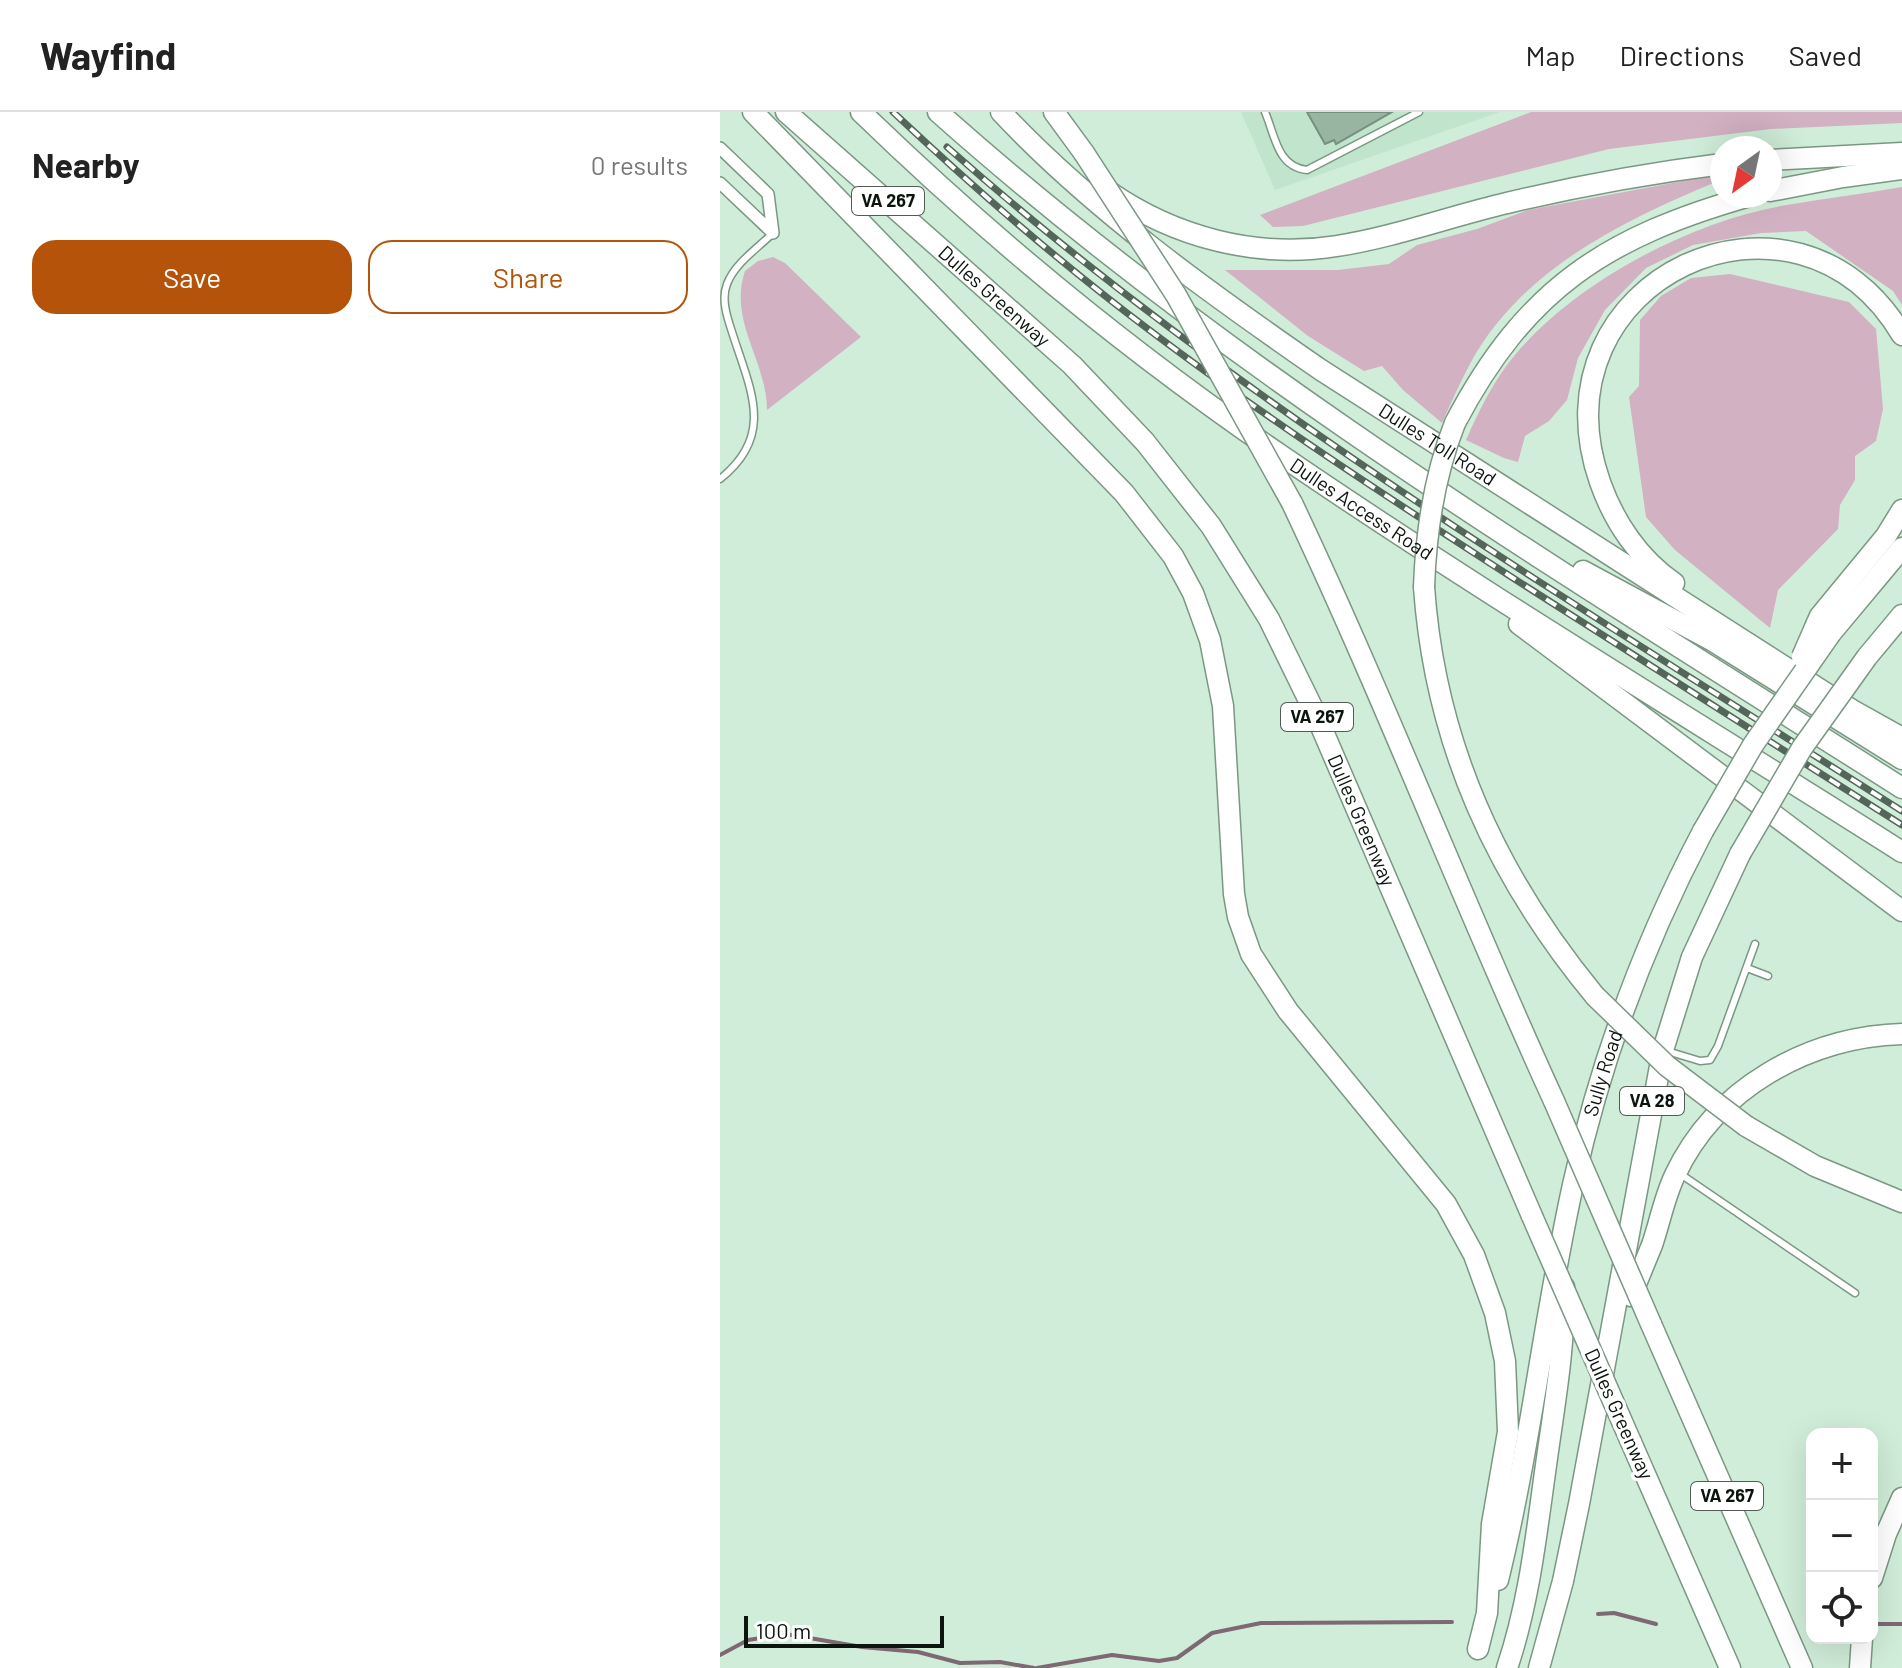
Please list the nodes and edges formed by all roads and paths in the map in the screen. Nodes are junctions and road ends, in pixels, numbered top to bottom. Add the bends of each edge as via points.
1 (753, 112) edge
2 (786, 112) edge
3 (861, 112) edge
4 (938, 112) edge
5 (1001, 112) edge
6 (1008, 112) edge
7 (1054, 112) edge
8 (1265, 112) edge
9 (1419, 112) edge
10 (720, 148) edge
11 (1902, 153) edge
12 (1782, 159) edge
13 (1710, 166) edge
14 (1902, 169) edge
15 (720, 183) edge
16 (1782, 189) edge
17 (1712, 208) edge
18 (773, 233) junction
19 (1902, 335) edge
20 (1393, 461) junction
21 (720, 479) edge
22 (1902, 510) edge
23 (1408, 539) junction
24 (1902, 548) edge
25 (1902, 615) edge
26 (1824, 629) junction
27 (1902, 630) edge
28 (1867, 657) junction
29 (1782, 665) junction
30 (1902, 738) edge
31 (1902, 759) edge
32 (1902, 788) edge
33 (1902, 852) edge
34 (1902, 911) edge
35 (1755, 944) dead end
36 (1747, 968) junction
37 (1768, 976) dead end
38 (1902, 1034) edge
39 (1663, 1050) junction
40 (1676, 1171) junction
41 (1902, 1202) edge
42 (1567, 1216) junction
43 (1855, 1293) dead end
44 (1606, 1359) junction
45 (1902, 1498) edge
46 (1874, 1572) edge
47 (1862, 1644) edge
48 (1475, 1658) edge
49 (1507, 1668) edge
50 (1539, 1668) edge
51 (1730, 1668) edge
52 (1802, 1668) edge
53 (1860, 1668) edge

1 - 48 highway via 1114,482 1159,535 1193,593 1221,687 1231,871 1244,936 1261,973 1288,1011 1446,1204 1474,1255 1495,1313 1509,1410 1492,1524 1487,1613
2 - 51 highway, Dulles Greenway / VA 267, bridge via 1072,365 1145,442 1211,526 1269,619 1316,715
3 - 23 highway, Dulles Access Road via 1114,332 1242,428
4 - 20 highway via 1157,293
5 - 29 highway, Dulles Toll Road via 1064,173 1242,315 1391,417
6 - 13 highway via 1139,212 1190,234 1264,249 1347,245 1539,195
7 - 52 highway, VA 267, bridge via 1192,322 1292,503
8 - 9 lane via 1279,152 1288,163 1307,170
10 - 18 street via 768,194
11 - 12 highway
14 - 16 highway
15 - 18 street
17 - 41 highway, bridge via 1635,237 1568,279 1499,349 1455,423 1442,459 1426,550 1424,587 1439,693 1472,796 1496,850 1527,906 1595,996 1685,1083 1746,1126 1815,1166
18 - 21 lane via 732,274 724,295 755,422 744,455
19 - 29 highway via 1879,302 1837,269 1791,252 1749,249 1703,257 1658,281 1624,311 1598,354 1588,395 1589,439 1599,481 1617,520 1659,572 1722,613
20 - 31 highway via 1713,641
20 - 32 highway
22 - 26 highway via 1820,616
23 - 33 highway, Dulles Access Road
23 - 34 highway
24 - 26 highway
25 - 28 highway, VA 28
26 - 42 highway, Sully Road / VA 28, bridge via 1703,831 1663,913 1625,1006 1592,1110
27 - 28 highway
28 - 39 highway, VA 28, bridge via 1795,760 1740,854 1692,957
29 - 30 highway, Dulles Toll Road
35 - 36 lane
36 - 37 lane
36 - 39 lane via 1710,1060
38 - 40 highway via 1830,1044 1767,1073 1713,1119
39 - 44 highway, VA 28
40 - 43 lane
40 - 44 highway
42 - 48 highway, Sully Road / VA 28 via 1506,1548
42 - 49 highway via 1562,1355 1530,1581
44 - 50 highway, VA 28 via 1563,1581
45 - 46 highway
47 - 53 highway

